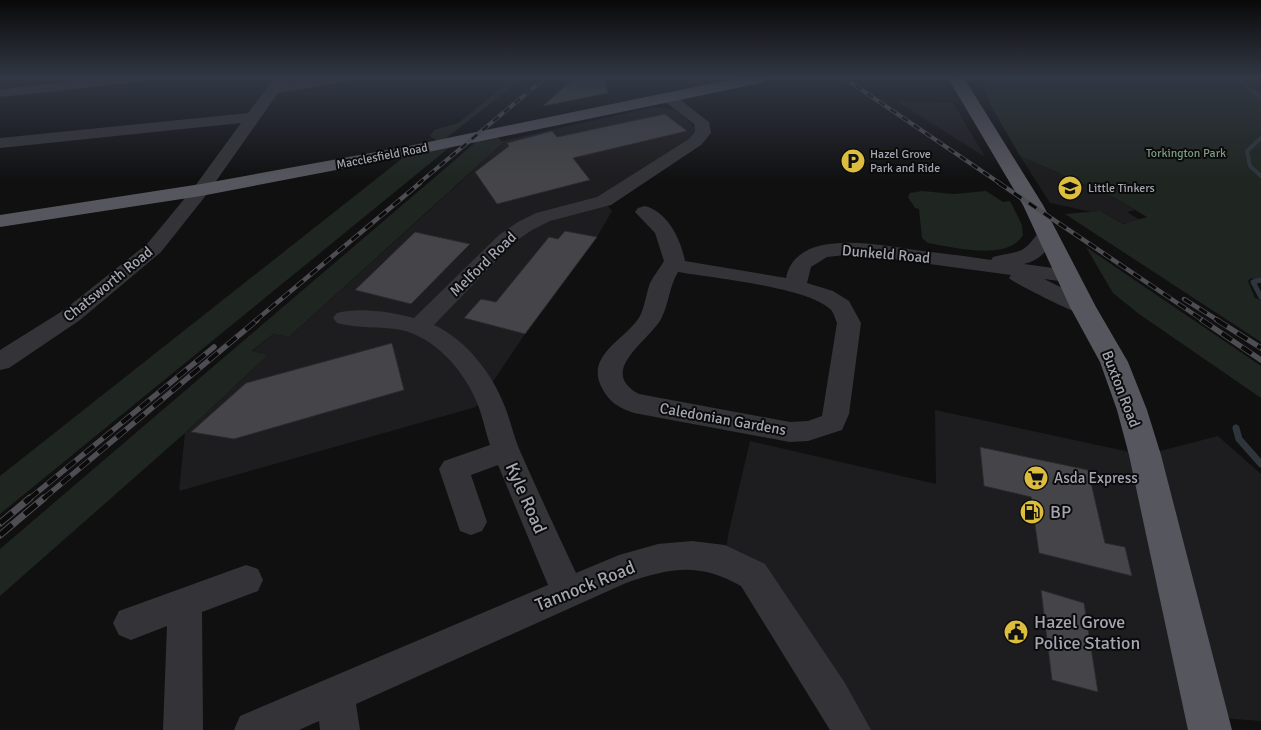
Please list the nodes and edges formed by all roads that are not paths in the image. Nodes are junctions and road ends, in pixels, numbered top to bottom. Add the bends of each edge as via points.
1 (256, 112) edge
2 (604, 112) edge
3 (690, 112) edge
4 (977, 112) edge
5 (252, 117) junction
6 (0, 143) edge
7 (201, 190) junction
8 (645, 212) dead end
9 (0, 222) edge
10 (1047, 234) junction
11 (968, 262) junction
12 (672, 266) junction
13 (795, 286) junction
14 (1067, 289) junction
15 (344, 318) dead end
16 (419, 328) junction
17 (0, 362) edge
18 (506, 451) junction
19 (471, 522) dead end
20 (246, 580) dead end
21 (568, 592) junction
22 (185, 603) junction
23 (131, 623) dead end
24 (337, 712) edge
25 (182, 730) edge
26 (254, 730) edge
27 (851, 730) edge
28 (1210, 730) edge

1 - 5 street, Chatsworth Road
2 - 7 highway, Macclesfield Road
3 - 16 street, Melford Road via 701,122 703,133 695,142 591,208 543,217 525,226 506,239
4 - 10 highway, Buxton Road
5 - 6 street
5 - 7 street, Chatsworth Road
7 - 9 highway, Macclesfield Road
7 - 17 street, Chatsworth Road via 154,248 72,314
8 - 12 street via 672,244 675,261
10 - 11 street, Dunkeld Road via 1039,249 1028,257 1013,261
10 - 14 highway, Buxton Road
11 - 13 street, Dunkeld Road via 879,250 840,249 815,254 804,260 798,267
11 - 14 street, Dunkeld Road
12 - 13 street, Caledonian Gardens
12 - 13 street, Caledonian Gardens via 661,284 657,304 648,322 622,348 614,361 610,374 616,390 634,403 790,432 808,431 832,423 849,322 845,311 834,302 812,290
14 - 28 highway, Buxton Road via 1114,362 1132,410
15 - 16 street via 377,319
16 - 18 street, Kyle Road via 439,337 474,376 490,402
18 - 19 street via 454,469
18 - 21 street, Kyle Road
20 - 22 street
21 - 24 street, Tannock Road
21 - 27 street, Tannock Road via 619,570 658,558 692,555 725,560 753,574
22 - 23 street
22 - 25 street
24 - 26 street, Tannock Road

